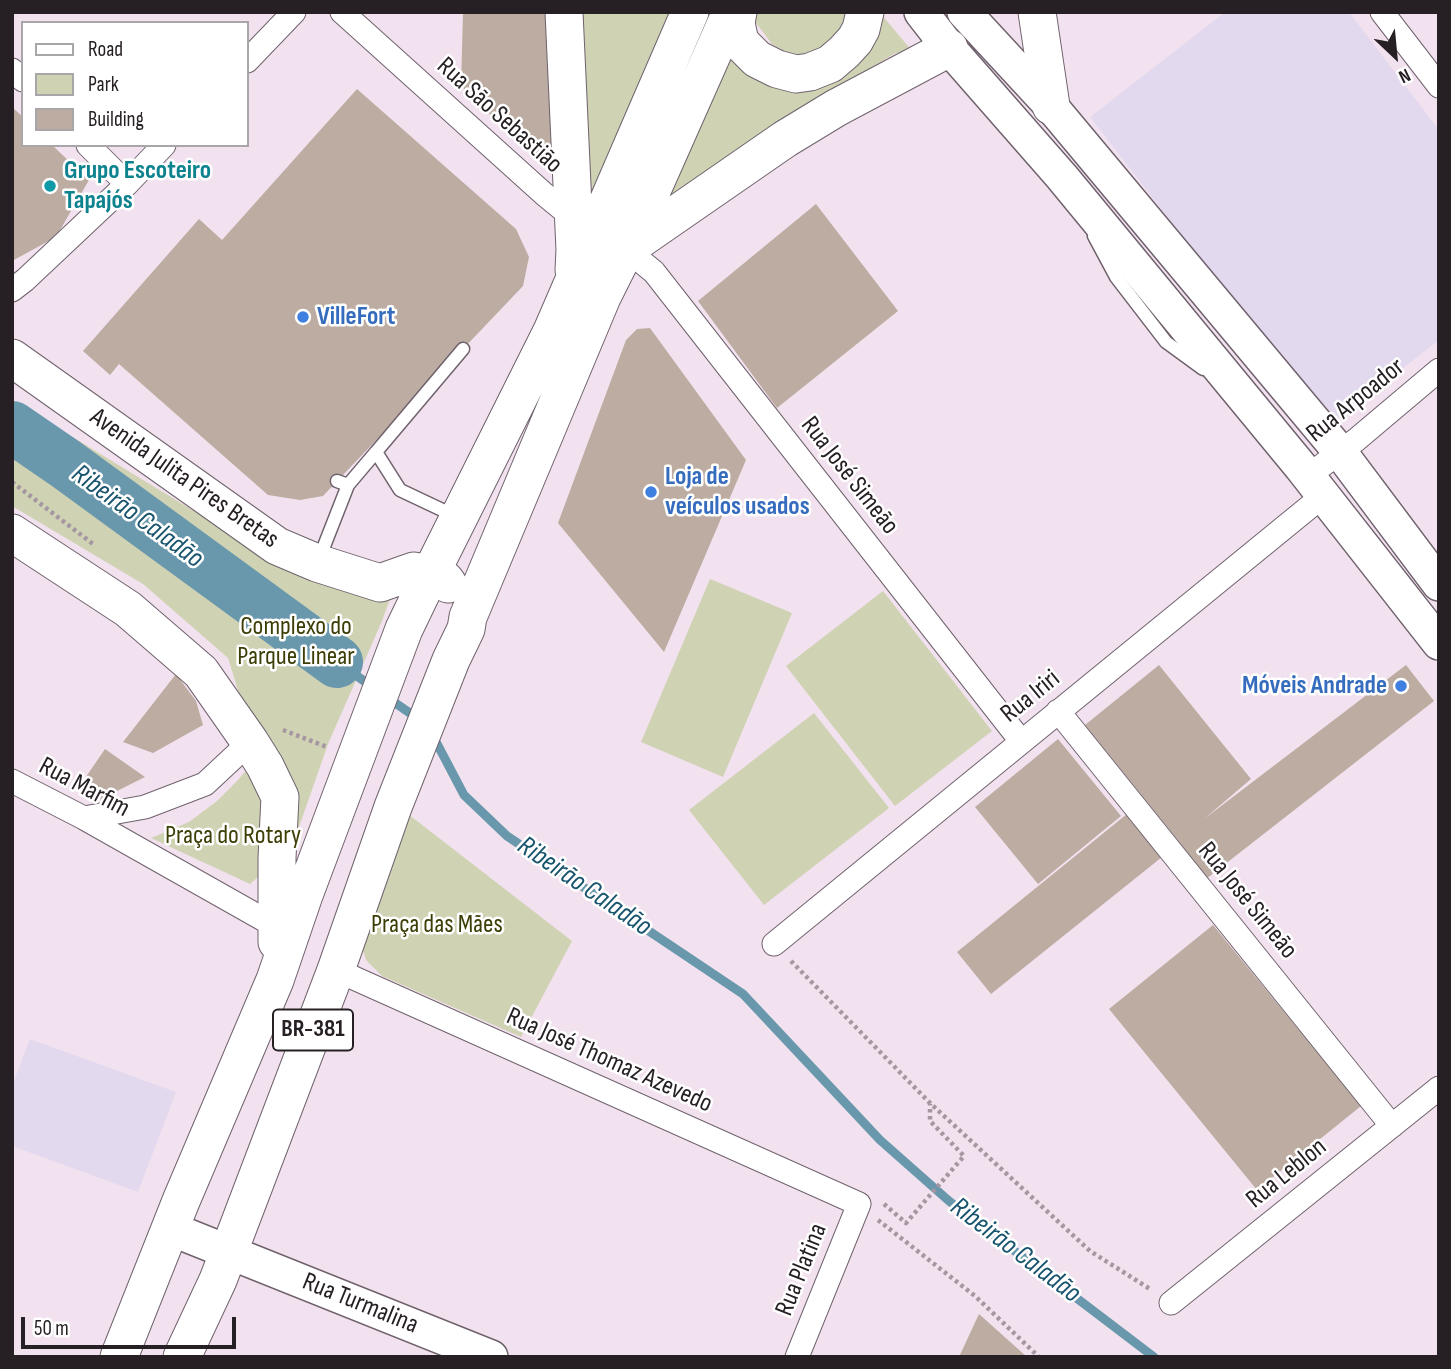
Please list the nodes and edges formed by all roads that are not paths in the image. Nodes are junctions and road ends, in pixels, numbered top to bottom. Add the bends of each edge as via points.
1 (294, 12) edge
2 (342, 12) edge
3 (564, 12) edge
4 (690, 12) edge
5 (731, 12) edge
6 (738, 12) edge
7 (865, 12) edge
8 (921, 12) edge
9 (964, 12) edge
10 (1037, 12) edge
11 (1382, 12) edge
12 (949, 48) junction
13 (248, 60) edge
14 (1439, 86) edge
15 (1051, 106) junction
16 (90, 147) edge
17 (162, 147) edge
18 (127, 184) junction
19 (598, 234) junction
20 (12, 290) edge
21 (463, 349) dead end
22 (12, 358) edge
23 (1439, 370) edge
24 (376, 452) junction
25 (1340, 452) junction
26 (1316, 485) junction
27 (458, 517) junction
28 (12, 533) edge
29 (317, 563) junction
30 (422, 573) junction
31 (1439, 584) edge
32 (468, 617) junction
33 (1439, 643) edge
34 (1058, 711) junction
35 (1021, 741) junction
36 (250, 742) junction
37 (12, 781) edge
38 (84, 818) junction
39 (304, 895) junction
40 (277, 927) junction
41 (774, 944) road end
42 (335, 970) junction
43 (275, 980) junction
44 (1439, 1088) edge
45 (1392, 1126) junction
46 (859, 1204) joint
47 (172, 1229) junction
48 (228, 1251) junction
49 (1171, 1303) road end
50 (119, 1357) edge
51 (182, 1357) edge
52 (491, 1357) edge
53 (797, 1357) edge

1 - 13 street
2 - 19 street, Rua São Sebastião via 544,194
3 - 19 main road
4 - 19 main road
5 - 19 main road
6 - 7 main road via 740,42 748,51 796,74 830,64 845,52 861,29
8 - 12 main road
9 - 15 main road
10 - 15 main road
11 - 14 street
12 - 19 main road via 785,139
12 - 26 main road via 1062,177
15 - 25 main road
16 - 18 street
17 - 18 street
18 - 20 street
19 - 27 main road
19 - 32 main road via 602,297
19 - 35 street, Rua José Simeão via 654,272
21 - 24 lane
22 - 29 main road, Avenida Julita Pires Bretas via 277,546
23 - 25 street, Rua Arpoador
24 - 27 lane via 400,490
24 - 29 lane via 343,483
25 - 26 street, Rua Arpoador
25 - 31 main road
26 - 33 main road
26 - 34 street, Rua Iriri
27 - 30 main road
28 - 36 main road via 128,610 201,672
29 - 30 main road, Avenida Julita Pires Bretas via 380,583
30 - 32 main road via 445,580
30 - 39 main road, BR-381
32 - 42 main road, BR-381
34 - 35 street, Rua Iriri
34 - 45 street, Rua José Simeão
35 - 41 street, Rua Iriri
36 - 38 street via 205,784 145,807
36 - 40 main road via 280,797
37 - 38 street, Rua Marfim
38 - 40 street, Rua Marfim
39 - 40 street
39 - 43 main road, BR-381
40 - 43 main road
42 - 46 street, Rua José Thomaz Azevedo
42 - 48 main road, BR-381
43 - 47 main road, BR-381
44 - 45 street, Rua Leblon
45 - 49 street, Rua Leblon
46 - 53 street, Rua Platina
47 - 48 main road, Rua Turmalina
47 - 50 main road, BR-381
48 - 51 main road, BR-381
48 - 52 main road, Rua Turmalina

